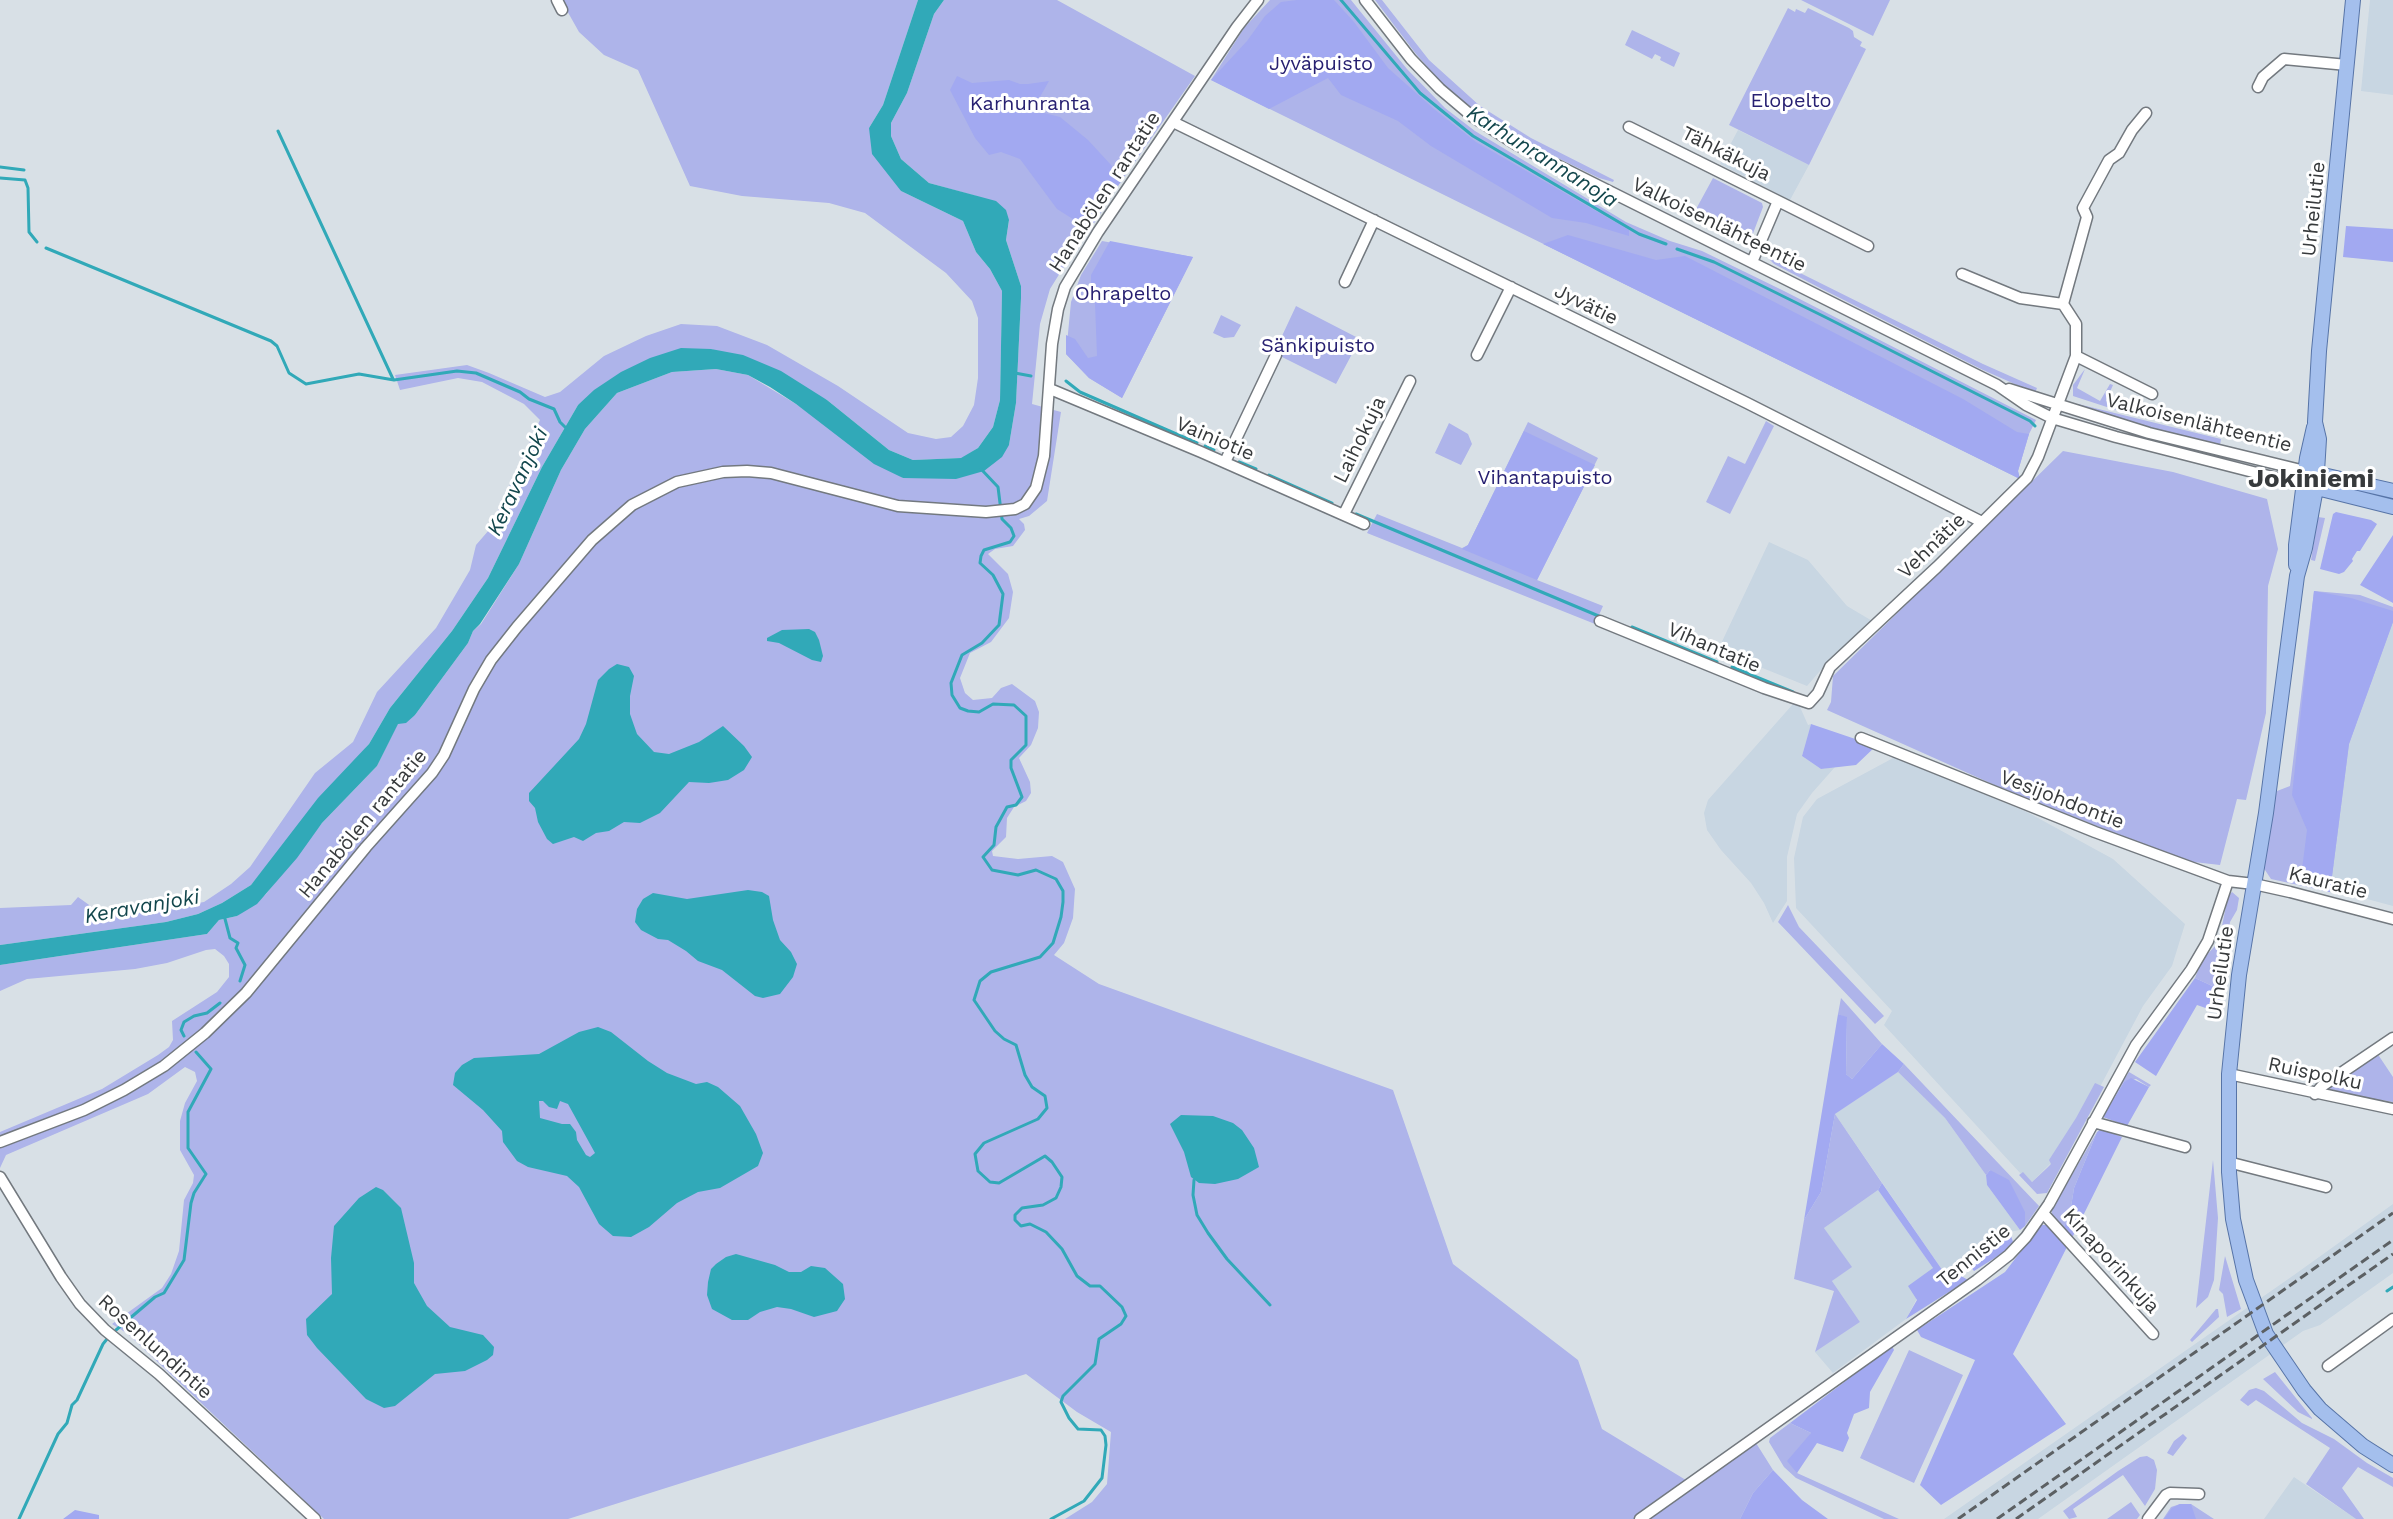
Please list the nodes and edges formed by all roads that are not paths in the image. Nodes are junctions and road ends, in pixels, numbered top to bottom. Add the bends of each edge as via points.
1 (1258, 0) edge
2 (1365, 0) edge
3 (2353, 0) edge
4 (2347, 65) junction
5 (2258, 87) dead end
6 (2146, 112) dead end
7 (1173, 122) junction
8 (1629, 127) dead end
9 (1778, 201) junction
10 (1374, 220) junction
11 (1868, 246) dead end
12 (1752, 262) junction
13 (1962, 274) dead end
14 (1345, 282) dead end
15 (1511, 287) junction
16 (2062, 304) junction
17 (1276, 355) dead end
18 (1477, 355) dead end
19 (2076, 356) junction
20 (1410, 381) dead end
21 (1997, 386) junction
22 (1050, 389) junction
23 (2152, 394) dead end
24 (2057, 405) junction
25 (2052, 418) junction
26 (1225, 462) junction
27 (2311, 479) junction
28 (2393, 491) edge
29 (2393, 507) edge
30 (1344, 514) junction
31 (1982, 522) junction
32 (1364, 524) dead end
33 (1600, 621) dead end
34 (1814, 700) joint
35 (1861, 738) dead end
36 (2228, 882) junction
37 (2254, 884) junction
38 (2393, 919) edge
39 (2393, 1038) edge
40 (2229, 1074) junction
41 (2315, 1094) junction
42 (2393, 1109) edge
43 (2093, 1122) junction
44 (0, 1142) edge
45 (2185, 1147) dead end
46 (2228, 1162) junction
47 (0, 1177) edge
48 (2326, 1187) dead end
49 (2043, 1213) junction
50 (2393, 1319) edge
51 (2153, 1334) dead end
52 (2328, 1366) dead end
53 (2393, 1465) edge
54 (2199, 1494) dead end
55 (315, 1519) edge
56 (1640, 1519) edge
57 (2148, 1519) edge

1 - 7 street, Hanabölen rantatie
2 - 12 street, Valkoisenlähteentie via 1411,59 1473,117 1517,145
3 - 4 main road, Urheilutie
4 - 5 street via 2284,59 2263,77
4 - 27 main road, Urheilutie via 2315,422 2310,436
6 - 16 street via 2119,153 2109,160 2083,208 2087,217
7 - 10 street, Jyvätie
7 - 22 street, Hanabölen rantatie via 1065,287 1052,344
8 - 9 street, Tähkäkuja
9 - 11 street
9 - 12 street, Tähkäkuja
10 - 14 street
10 - 15 street, Jyvätie
12 - 21 street, Valkoisenlähteentie
13 - 16 street via 2020,298
15 - 18 street
15 - 31 street, Jyvätie
16 - 19 street via 2076,324
17 - 26 street
19 - 23 street
19 - 24 street, Vehnätie
20 - 30 street, Laihokuja
21 - 24 street, Valkoisenlähteentie
21 - 25 street, Valkoisenlähteentie
22 - 26 street, Vainiotie
22 - 44 street, Hanabölen rantatie via 1040,477 1030,498 1020,507 986,512 898,506 771,473 747,471 678,482 632,505 592,540 517,627 479,679 432,773 246,993 164,1066 84,1110
24 - 25 street, Vehnätie
24 - 27 street, Valkoisenlähteentie
25 - 27 street, Valkoisenlähteentie via 2116,437
25 - 31 street, Vehnätie via 2026,478
26 - 30 street, Vainiotie
27 - 28 main road, Valkoisenlähteentie
27 - 29 main road, Valkoisenlähteentie
27 - 37 main road, Urheilutie via 2305,548 2297,576
30 - 32 street, Vainiotie
31 - 34 street, Vehnätie via 1830,667
33 - 34 street, Vihantatie via 1805,703
35 - 36 street, Vesijohdontie
36 - 37 street, Vesijohdontie
36 - 43 street, Tennistie via 2208,941 2136,1045
37 - 38 street, Kauratie
37 - 40 main road, Urheilutie via 2239,975
39 - 41 street
40 - 41 street, Ruispolku
40 - 46 main road, Urheilutie
41 - 42 street, Ruispolku
43 - 45 street
43 - 49 street, Tennistie
46 - 48 street
46 - 53 main road, Urheilutie via 2233,1219 2246,1280 2266,1334 2310,1396 2339,1427
47 - 55 street, Rosenlundintie via 80,1304
49 - 51 street, Kinaporinkuja
49 - 56 street, Tennistie via 2015,1249 1977,1280
50 - 52 street
54 - 57 street via 2170,1492

